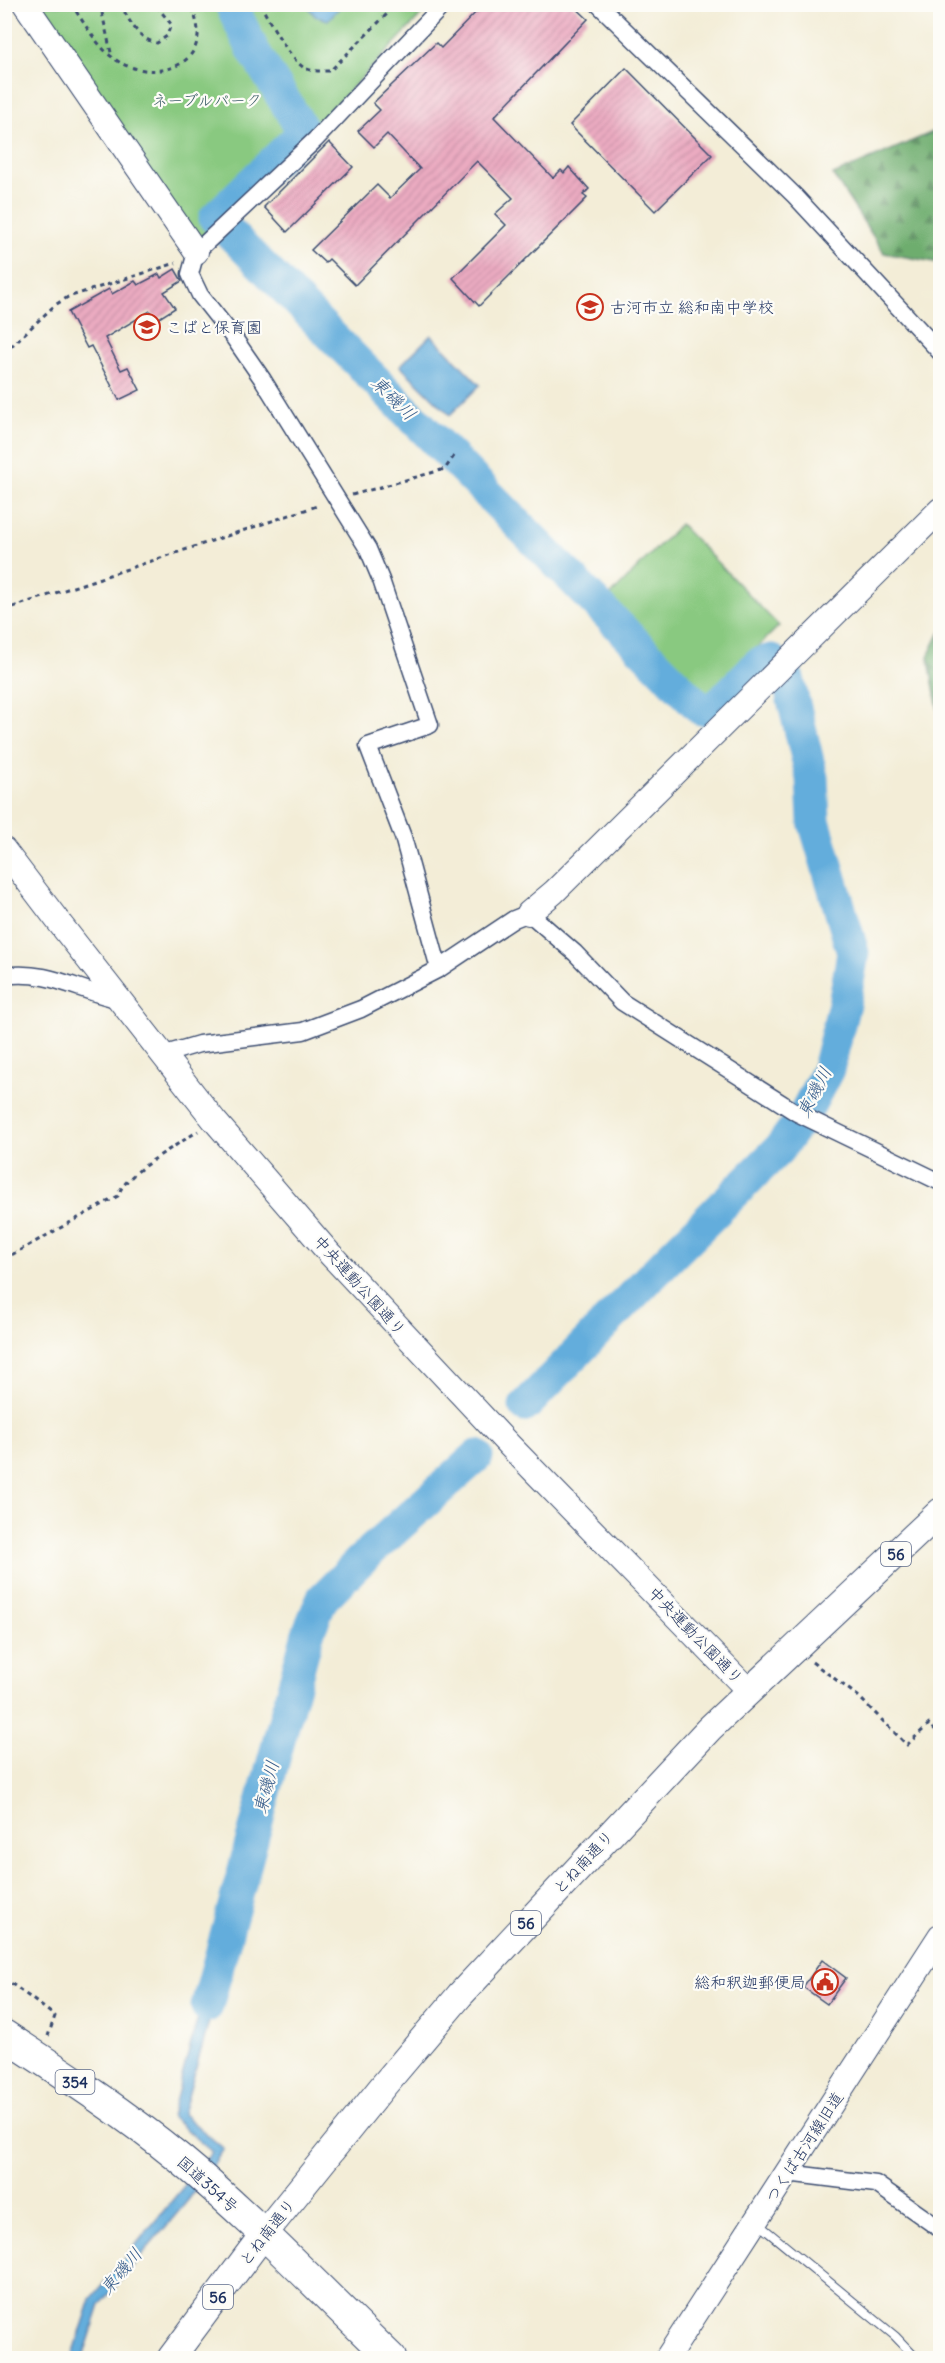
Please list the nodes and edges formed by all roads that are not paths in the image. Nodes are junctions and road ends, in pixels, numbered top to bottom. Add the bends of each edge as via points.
1 (25, 4) edge
2 (444, 4) edge
3 (598, 4) edge
4 (196, 252) junction
5 (940, 352) edge
6 (940, 510) edge
7 (4, 849) edge
8 (529, 913) junction
9 (439, 969) junction
10 (4, 976) edge
11 (121, 1000) junction
12 (162, 1054) junction
13 (940, 1182) edge
14 (940, 1512) edge
15 (749, 1690) junction
16 (940, 1936) edge
17 (4, 2035) edge
18 (784, 2177) junction
19 (755, 2222) junction
20 (940, 2229) edge
21 (263, 2235) junction
22 (171, 2358) edge
23 (391, 2358) edge
24 (667, 2358) edge
25 (916, 2358) edge

1 - 4 street
2 - 4 street via 315,140
3 - 5 street via 795,196
4 - 9 street via 190,274 200,296 263,380 368,549 381,580 430,725 369,746 403,837
6 - 8 street
7 - 11 street, 中央運動公園通り
8 - 9 street
8 - 13 street via 622,1002 797,1113
9 - 12 street via 361,1009 303,1031 199,1044
10 - 11 street via 21,973 67,981
11 - 12 street, 中央運動公園通り
12 - 15 street, 中央運動公園通り via 330,1254 509,1445
14 - 15 main road, とね南通り / 56
15 - 21 main road, とね南通り / 56 via 460,1995
16 - 18 street, つくば古河線旧道
17 - 21 highway, 国道354号 / 354 via 169,2150
18 - 19 street, つくば古河線旧道
18 - 20 street via 876,2184
19 - 24 street, つくば古河線旧道
19 - 25 lane via 895,2336
21 - 22 main road, とね南通り / 56
21 - 23 highway, 国道354号 / 354

